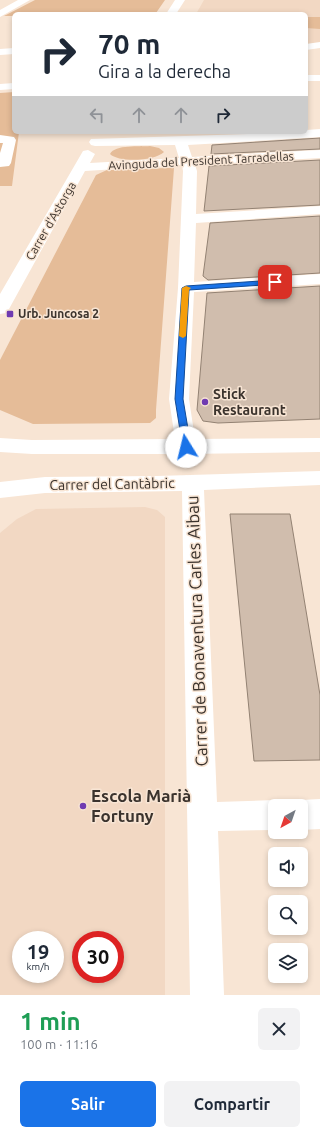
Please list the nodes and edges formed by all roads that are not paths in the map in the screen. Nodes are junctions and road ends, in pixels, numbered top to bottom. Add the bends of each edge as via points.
1 (25, 0) edge
2 (180, 0) edge
3 (173, 12) edge
4 (0, 14) edge
5 (320, 45) edge
6 (308, 47) edge
7 (12, 51) edge
8 (0, 52) edge
9 (308, 78) edge
10 (320, 78) edge
11 (12, 86) edge
12 (0, 87) edge
13 (320, 134) edge
14 (97, 137) edge
15 (0, 139) edge
16 (181, 142) junction
17 (320, 154) edge
18 (0, 162) edge
19 (187, 162) junction
20 (81, 167) junction
21 (320, 210) edge
22 (188, 219) junction
23 (320, 279) edge
24 (186, 288) junction
25 (0, 309) edge
26 (0, 445) edge
27 (320, 445) edge
28 (186, 447) junction
29 (320, 478) edge
30 (193, 483) junction
31 (0, 490) edge
32 (320, 814) edge
33 (268, 815) edge
34 (308, 815) edge
35 (203, 817) junction
36 (207, 995) edge

1 - 4 street
2 - 3 street
5 - 6 street
7 - 8 street
9 - 10 street
11 - 12 street
13 - 16 street, Avinguda del President Tarradellas
14 - 16 street, Avinguda del President Tarradellas
14 - 20 street, Carrer d'Astorga
15 - 18 street via 10,140 4,163
16 - 19 street
17 - 19 street, Avinguda del President Tarradellas
19 - 20 street, Avinguda del President Tarradellas
19 - 22 street via 190,171
20 - 25 street, Carrer d'Astorga
21 - 22 street
22 - 24 street
23 - 24 street
24 - 28 street via 179,399
26 - 28 street
27 - 28 street
29 - 30 street, Carrer del Cantàbric
30 - 31 street, Carrer del Cantàbric via 45,485
30 - 35 street, Carrer de Bonaventura Carles Aibau
32 - 34 street
33 - 35 street
35 - 36 street, Carrer de Bonaventura Carles Aibau

